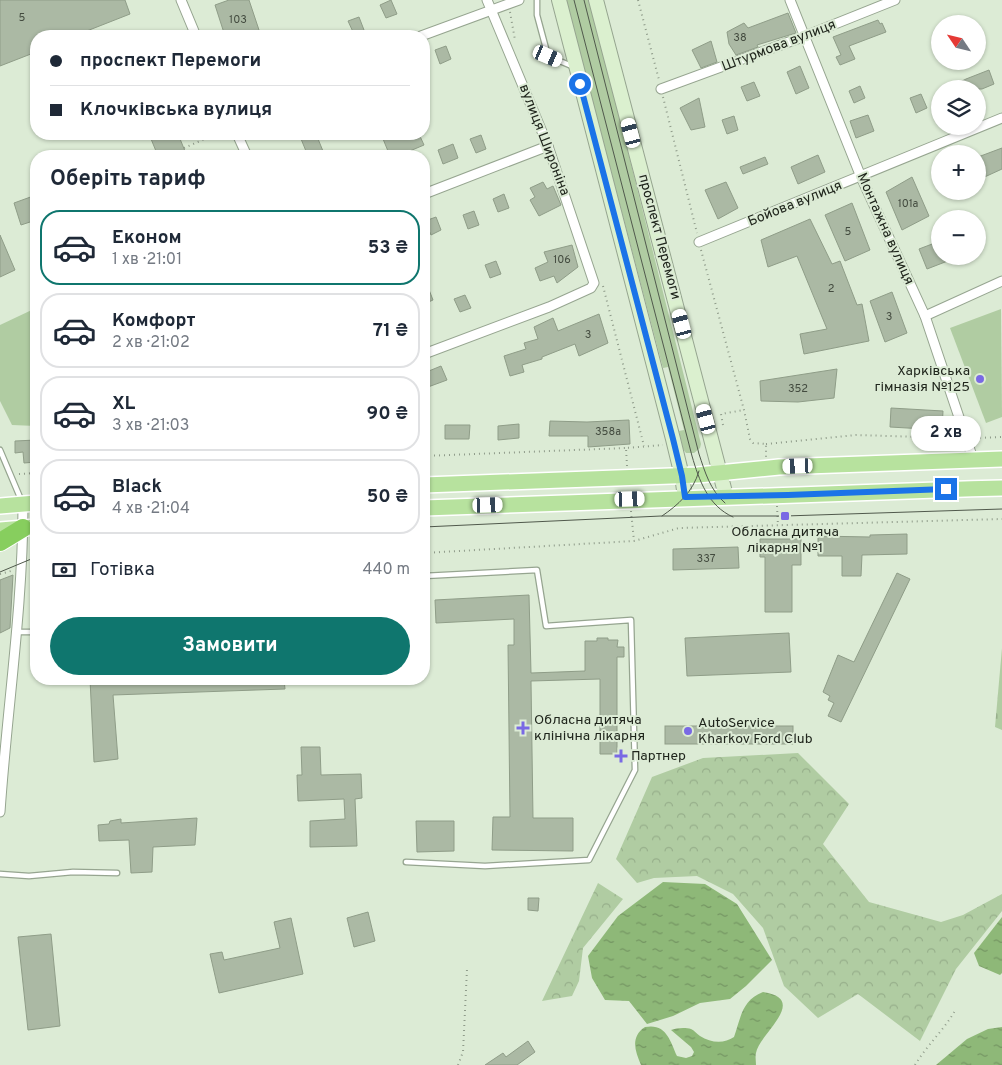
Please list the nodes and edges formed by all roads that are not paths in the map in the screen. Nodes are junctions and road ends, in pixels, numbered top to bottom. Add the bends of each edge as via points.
1 (181, 0) edge
2 (487, 0) edge
3 (519, 0) edge
4 (537, 0) edge
5 (559, 0) edge
6 (596, 0) edge
7 (790, 0) edge
8 (895, 0) edge
9 (491, 11) junction
10 (194, 30) edge
11 (430, 33) edge
12 (805, 36) junction
13 (576, 68) junction
14 (662, 90) dead end
15 (1002, 118) edge
16 (548, 146) junction
17 (861, 177) junction
18 (430, 192) edge
19 (699, 242) dead end
20 (1002, 281) edge
21 (925, 316) junction
22 (430, 352) edge
23 (0, 450) edge
24 (1002, 459) edge
25 (973, 460) junction
26 (721, 474) junction
27 (682, 476) junction
28 (430, 485) edge
29 (1002, 488) edge
30 (726, 496) junction
31 (685, 497) junction
32 (29, 504) edge
33 (0, 506) edge
34 (430, 508) edge
35 (30, 528) edge
36 (0, 530) edge
37 (0, 542) edge
38 (430, 576) edge
39 (17, 632) junction
40 (30, 632) edge
41 (0, 812) edge
42 (406, 862) dead end
43 (117, 873) dead end
44 (0, 874) edge

1 - 10 street
2 - 9 street, вулиця Широніна
3 - 9 street
4 - 13 lane via 536,15 548,56
5 - 13 main road
6 - 26 main road, проспект Перемоги
7 - 12 street, Монтажна вулиця
8 - 12 street, Штурмова вулиця
9 - 11 street
9 - 16 street, вулиця Широніна
12 - 14 street, Штурмова вулиця
12 - 17 street, Монтажна вулиця
13 - 27 main road
15 - 17 street, Бойова вулиця
16 - 18 street
16 - 22 street, вулиця Широніна via 594,283 591,288 549,307
17 - 19 street, Бойова вулиця
17 - 21 street, Монтажна вулиця
20 - 21 street
21 - 25 street, Монтажна вулиця
23 - 32 lane via 10,474
24 - 25 main road
25 - 26 main road via 779,467
26 - 27 main road
26 - 30 main road, проспект Перемоги
27 - 28 main road
27 - 31 main road
29 - 30 main road
30 - 31 main road
31 - 34 main road
32 - 33 main road
32 - 35 street
35 - 36 main road
35 - 37 highway
35 - 39 street
38 - 42 lane via 537,570 546,626 632,620 634,770 589,860 485,866
39 - 40 lane
39 - 41 street
43 - 44 lane

